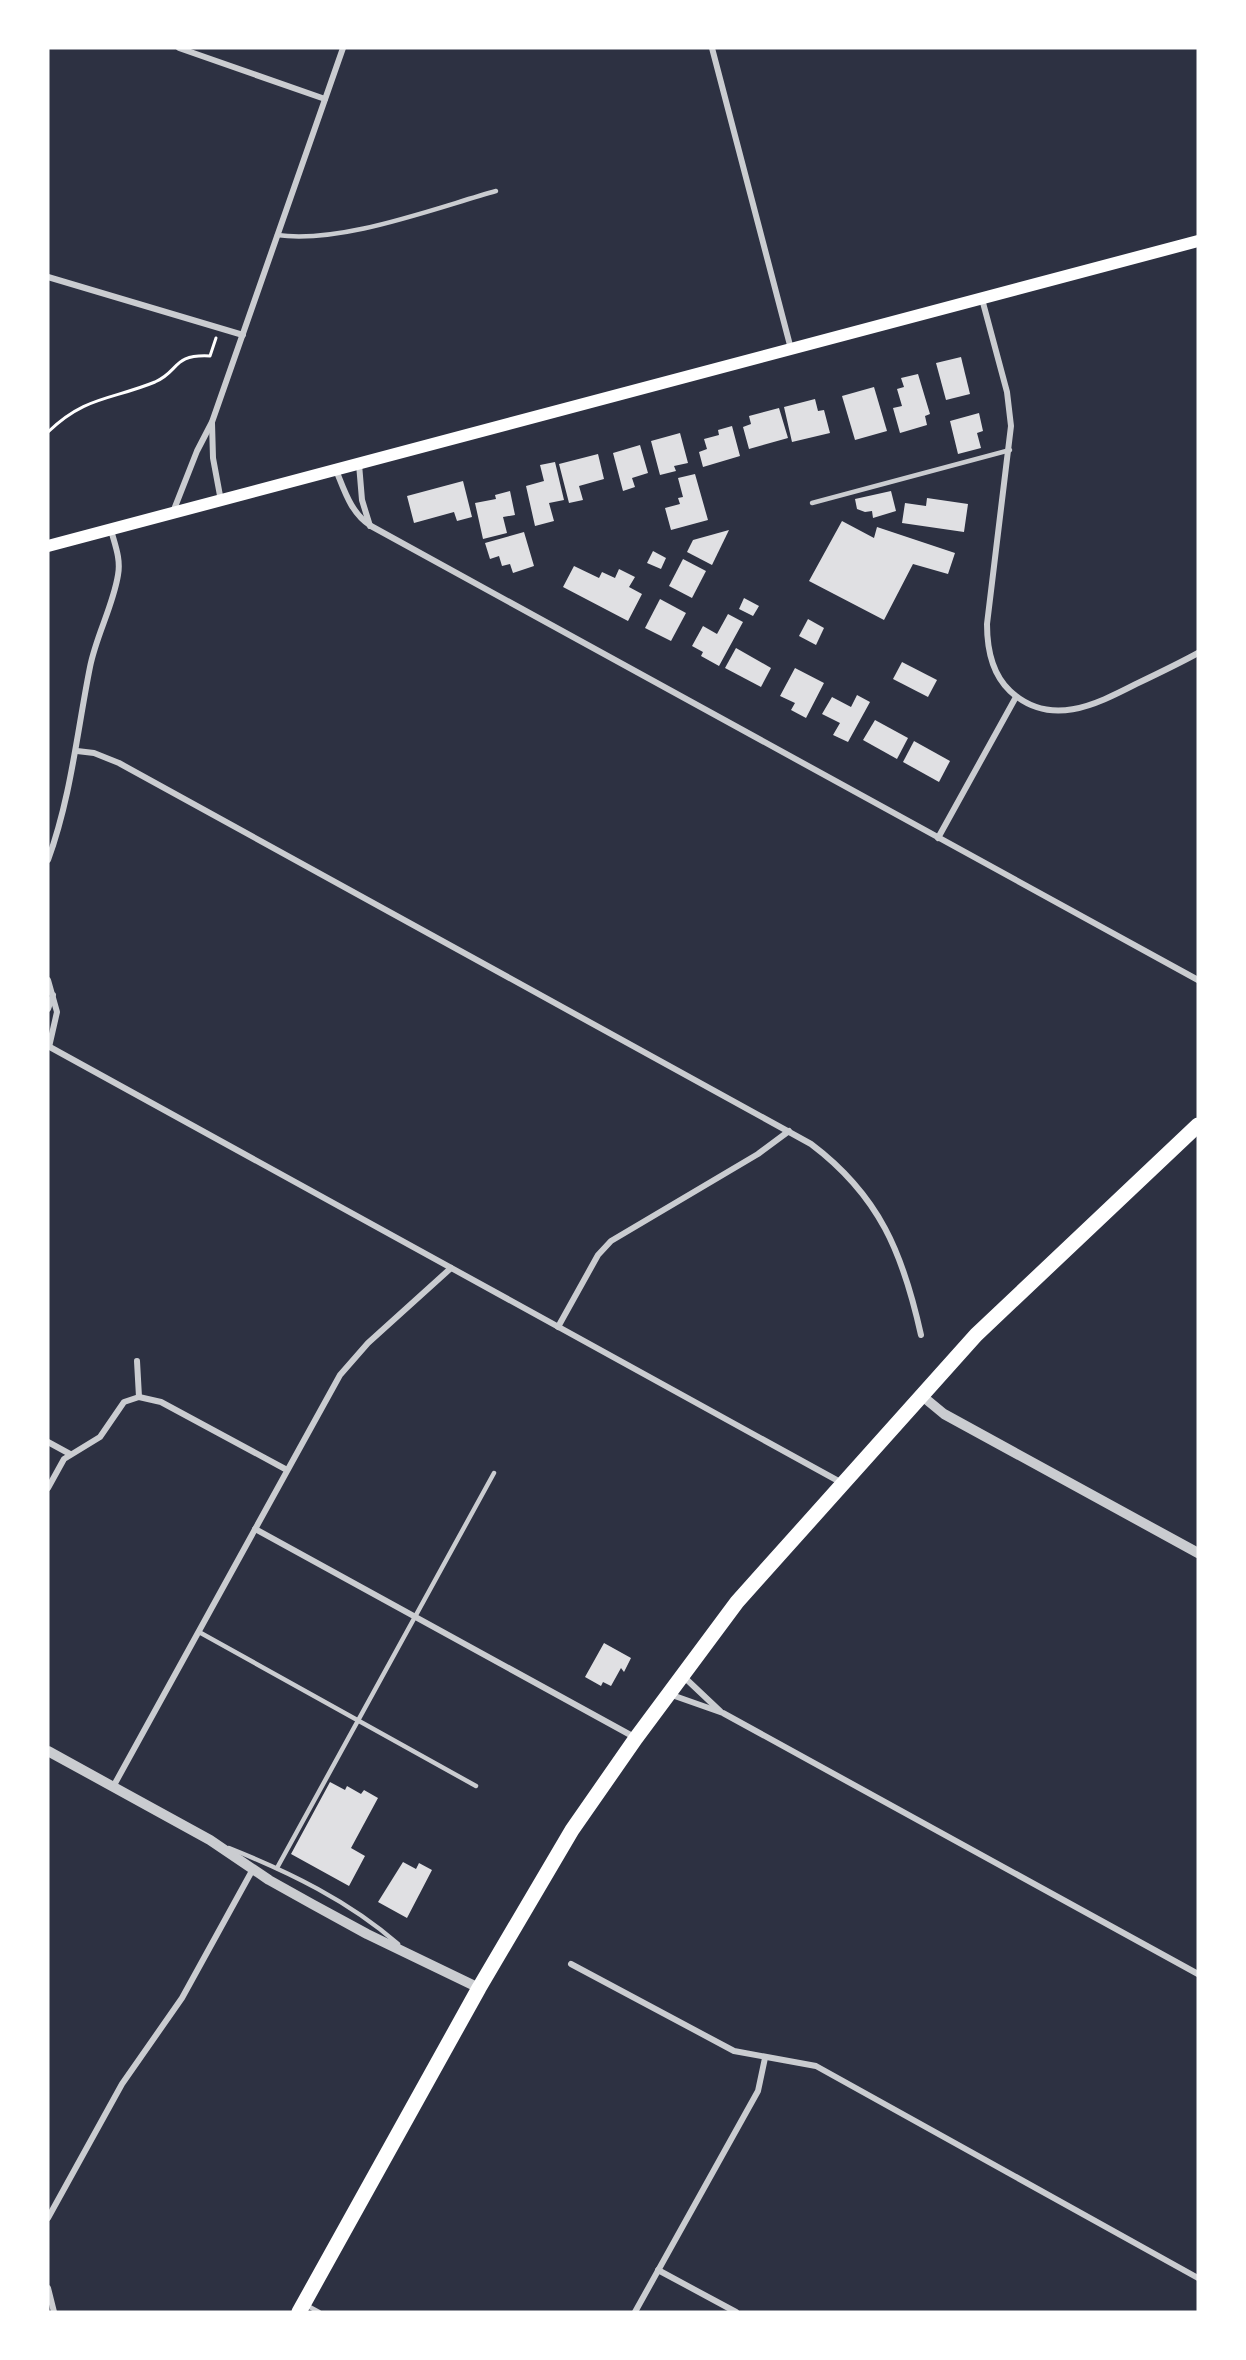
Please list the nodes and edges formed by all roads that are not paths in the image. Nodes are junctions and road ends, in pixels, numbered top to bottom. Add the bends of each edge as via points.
1 (179, 48) edge
2 (343, 48) edge
3 (712, 48) edge
4 (325, 99) junction
5 (496, 192) dead end
6 (277, 236) junction
7 (1198, 241) edge
8 (48, 277) edge
9 (982, 299) junction
10 (243, 335) junction
11 (792, 349) junction
12 (212, 422) junction
13 (1010, 450) junction
14 (359, 464) junction
15 (336, 470) junction
16 (221, 501) junction
17 (812, 503) dead end
18 (172, 514) junction
19 (371, 526) junction
20 (111, 530) junction
21 (48, 546) edge
22 (1198, 653) edge
23 (1016, 697) junction
24 (77, 751) junction
25 (938, 838) junction
26 (48, 860) edge
27 (48, 980) edge
28 (1198, 980) edge
29 (53, 994) junction
30 (48, 1009) edge
31 (49, 1047) edge
32 (1198, 1125) edge
33 (789, 1131) junction
34 (451, 1268) junction
35 (558, 1327) junction
36 (921, 1335) dead end
37 (137, 1361) dead end
38 (921, 1395) junction
39 (139, 1397) junction
40 (48, 1442) edge
41 (70, 1454) junction
42 (286, 1470) junction
43 (494, 1473) dead end
44 (842, 1483) junction
45 (48, 1488) edge
46 (255, 1529) junction
47 (1198, 1553) edge
48 (416, 1617) junction
49 (199, 1632) junction
50 (682, 1675) junction
51 (668, 1694) junction
52 (723, 1713) junction
53 (360, 1720) junction
54 (636, 1738) junction
55 (48, 1751) edge
56 (476, 1786) dead end
57 (113, 1787) junction
58 (256, 1864) junction
59 (277, 1868) junction
60 (408, 1953) junction
61 (571, 1964) dead end
62 (1198, 1974) edge
63 (479, 1988) junction
64 (765, 2058) junction
65 (48, 2218) edge
66 (658, 2270) junction
67 (1198, 2278) edge
68 (48, 2288) edge
69 (302, 2308) edge
70 (54, 2312) edge
71 (319, 2312) edge
72 (634, 2312) edge
73 (736, 2312) edge

1 - 4 street
2 - 4 street
3 - 11 street
4 - 6 street
5 - 6 lane via 346,233 303,239
6 - 10 street
7 - 9 main road
8 - 10 street
9 - 11 main road
9 - 13 street via 1008,401
10 - 12 street
11 - 14 main road
12 - 16 street via 213,458
12 - 18 street
13 - 17 lane
13 - 23 street via 987,638 998,675
14 - 15 main road
14 - 19 street via 362,500
15 - 16 main road
15 - 19 street via 353,510
16 - 18 main road
18 - 20 main road
19 - 25 street
20 - 21 main road
20 - 24 street via 118,554 118,576 90,666
22 - 23 street via 1106,700 1075,711 1050,711
23 - 25 street
24 - 26 street
24 - 33 street via 119,763
25 - 28 street
27 - 29 street
29 - 30 street
29 - 31 street via 57,1012
31 - 34 street
32 - 38 highway via 992,1319
33 - 35 street via 758,1154 611,1241 598,1255
33 - 36 street via 838,1166 876,1210 907,1276
34 - 35 street
34 - 42 street via 353,1358
35 - 44 street
37 - 39 street
38 - 44 highway
38 - 47 street via 944,1414
39 - 41 street via 119,1407 94,1442
39 - 42 street via 161,1402
40 - 41 street
41 - 45 street
42 - 46 street
43 - 48 lane
44 - 50 highway via 737,1602
46 - 48 street
46 - 49 street
48 - 53 lane
48 - 54 street
49 - 53 lane
49 - 57 street
50 - 51 highway
50 - 52 street
51 - 52 street
51 - 54 highway
52 - 62 street
53 - 56 lane
53 - 59 lane
54 - 63 highway via 572,1830
55 - 57 street
57 - 58 street
58 - 59 lane
58 - 60 street via 367,1934
58 - 65 street via 182,1998 122,2084
59 - 60 lane via 368,1918
60 - 63 street
61 - 64 street via 734,2051
63 - 69 highway
64 - 66 street via 758,2091
64 - 67 street via 816,2066
66 - 72 street
66 - 73 street
68 - 70 street
69 - 71 lane

